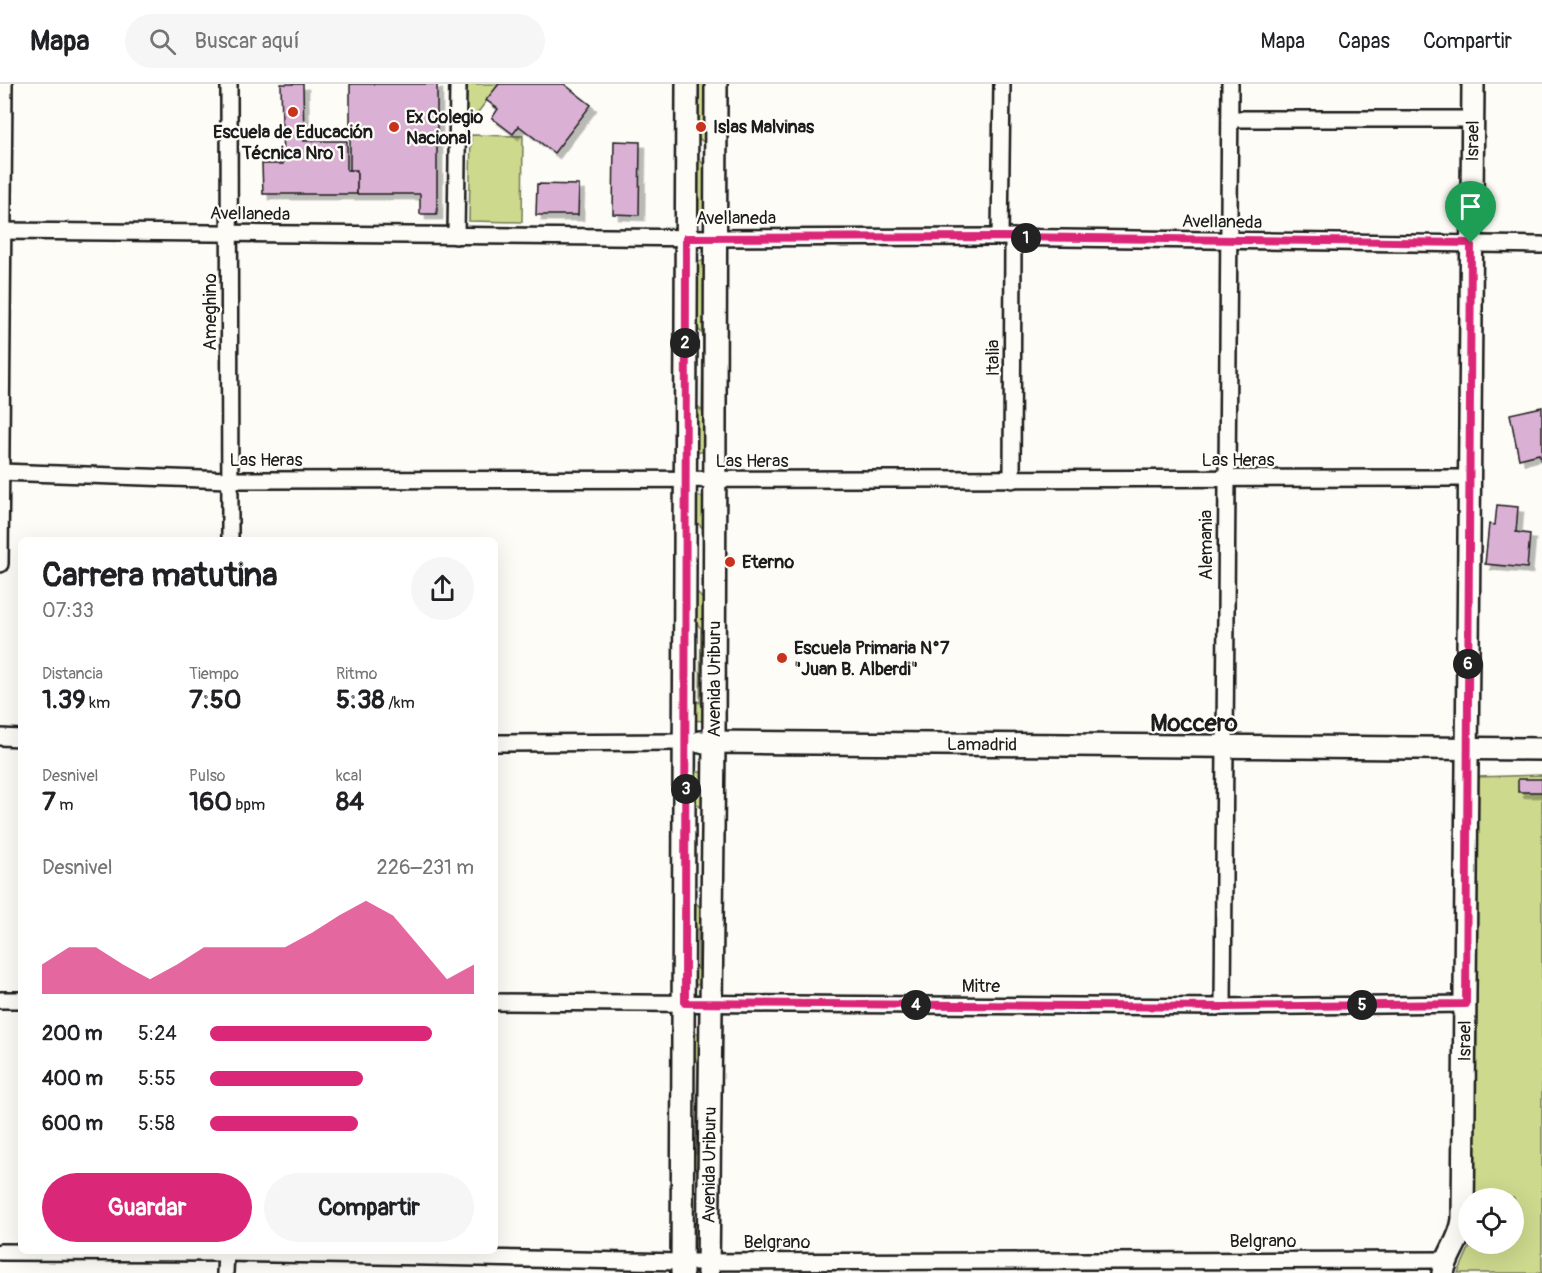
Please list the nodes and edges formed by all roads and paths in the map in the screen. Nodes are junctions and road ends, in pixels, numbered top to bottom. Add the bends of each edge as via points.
1 (4, 84) edge
2 (230, 84) edge
3 (458, 84) edge
4 (687, 84) edge
5 (716, 84) edge
6 (1002, 84) edge
7 (1230, 84) edge
8 (1473, 84) edge
9 (1230, 119) junction
10 (1473, 119) junction
11 (2, 231) edge
12 (229, 233) junction
13 (456, 236) junction
14 (1007, 237) junction
15 (686, 238) junction
16 (715, 238) junction
17 (1228, 242) junction
18 (1471, 243) junction
19 (1542, 245) edge
20 (1, 472) edge
21 (1468, 478) junction
22 (230, 480) junction
23 (685, 480) junction
24 (1012, 480) junction
25 (1226, 480) junction
26 (714, 481) junction
27 (230, 537) edge
28 (0, 564) edge
29 (0, 737) edge
30 (18, 738) edge
31 (686, 742) junction
32 (714, 742) junction
33 (498, 743) edge
34 (1225, 746) junction
35 (1468, 749) junction
36 (1542, 749) edge
37 (18, 999) edge
38 (0, 1000) edge
39 (498, 1002) edge
40 (685, 1003) junction
41 (712, 1003) junction
42 (1466, 1004) junction
43 (1223, 1007) junction
44 (0, 1252) edge
45 (18, 1252) edge
46 (226, 1254) edge
47 (452, 1254) edge
48 (682, 1267) edge
49 (708, 1267) edge
50 (1445, 1267) edge
51 (225, 1273) edge

1 - 11 street
2 - 12 street, Ameghino
3 - 13 street
4 - 15 main road, Avenida Uriburu
5 - 16 main road, Avenida Uriburu
6 - 14 street, Italia
7 - 9 street, Alemania
8 - 10 main road, Israel
9 - 10 street
9 - 17 street, Alemania
10 - 18 main road, Israel
11 - 12 street, Avellaneda
11 - 20 street
12 - 13 street, Avellaneda
12 - 22 street, Ameghino
13 - 15 street, Avellaneda
14 - 16 street, Avellaneda
14 - 17 street, Avellaneda
14 - 24 street, Italia
15 - 16 street, Avellaneda
15 - 23 main road, Avenida Uriburu
16 - 26 main road, Avenida Uriburu
17 - 18 street, Avellaneda
17 - 25 street, Alemania
18 - 19 street, Avellaneda
18 - 21 main road, Israel
20 - 22 street, Las Heras
20 - 28 street
21 - 25 street, Las Heras
21 - 35 main road, Israel
22 - 23 street, Las Heras
22 - 27 street, Ameghino
23 - 26 street, Las Heras
23 - 31 main road, Avenida Uriburu
24 - 25 street, Las Heras
24 - 26 street, Las Heras
25 - 34 street, Alemania
26 - 32 main road, Avenida Uriburu
29 - 30 street
31 - 32 main road, Lamadrid
31 - 33 street, Lamadrid
31 - 40 main road, Avenida Uriburu
32 - 34 main road, Lamadrid
32 - 41 main road, Avenida Uriburu
34 - 35 main road, Lamadrid
34 - 43 street, Alemania
35 - 36 main road, Lamadrid
35 - 42 main road, Israel
37 - 38 street
39 - 40 street, Mitre
40 - 41 street, Mitre
40 - 48 main road, Avenida Uriburu
41 - 43 street, Mitre
41 - 49 main road, Avenida Uriburu
42 - 43 street, Mitre
42 - 50 main road, Israel via 1462,1232
44 - 45 street, Belgrano
46 - 51 street
47 - 48 street, Belgrano
48 - 49 street, Belgrano
49 - 50 street, Belgrano

